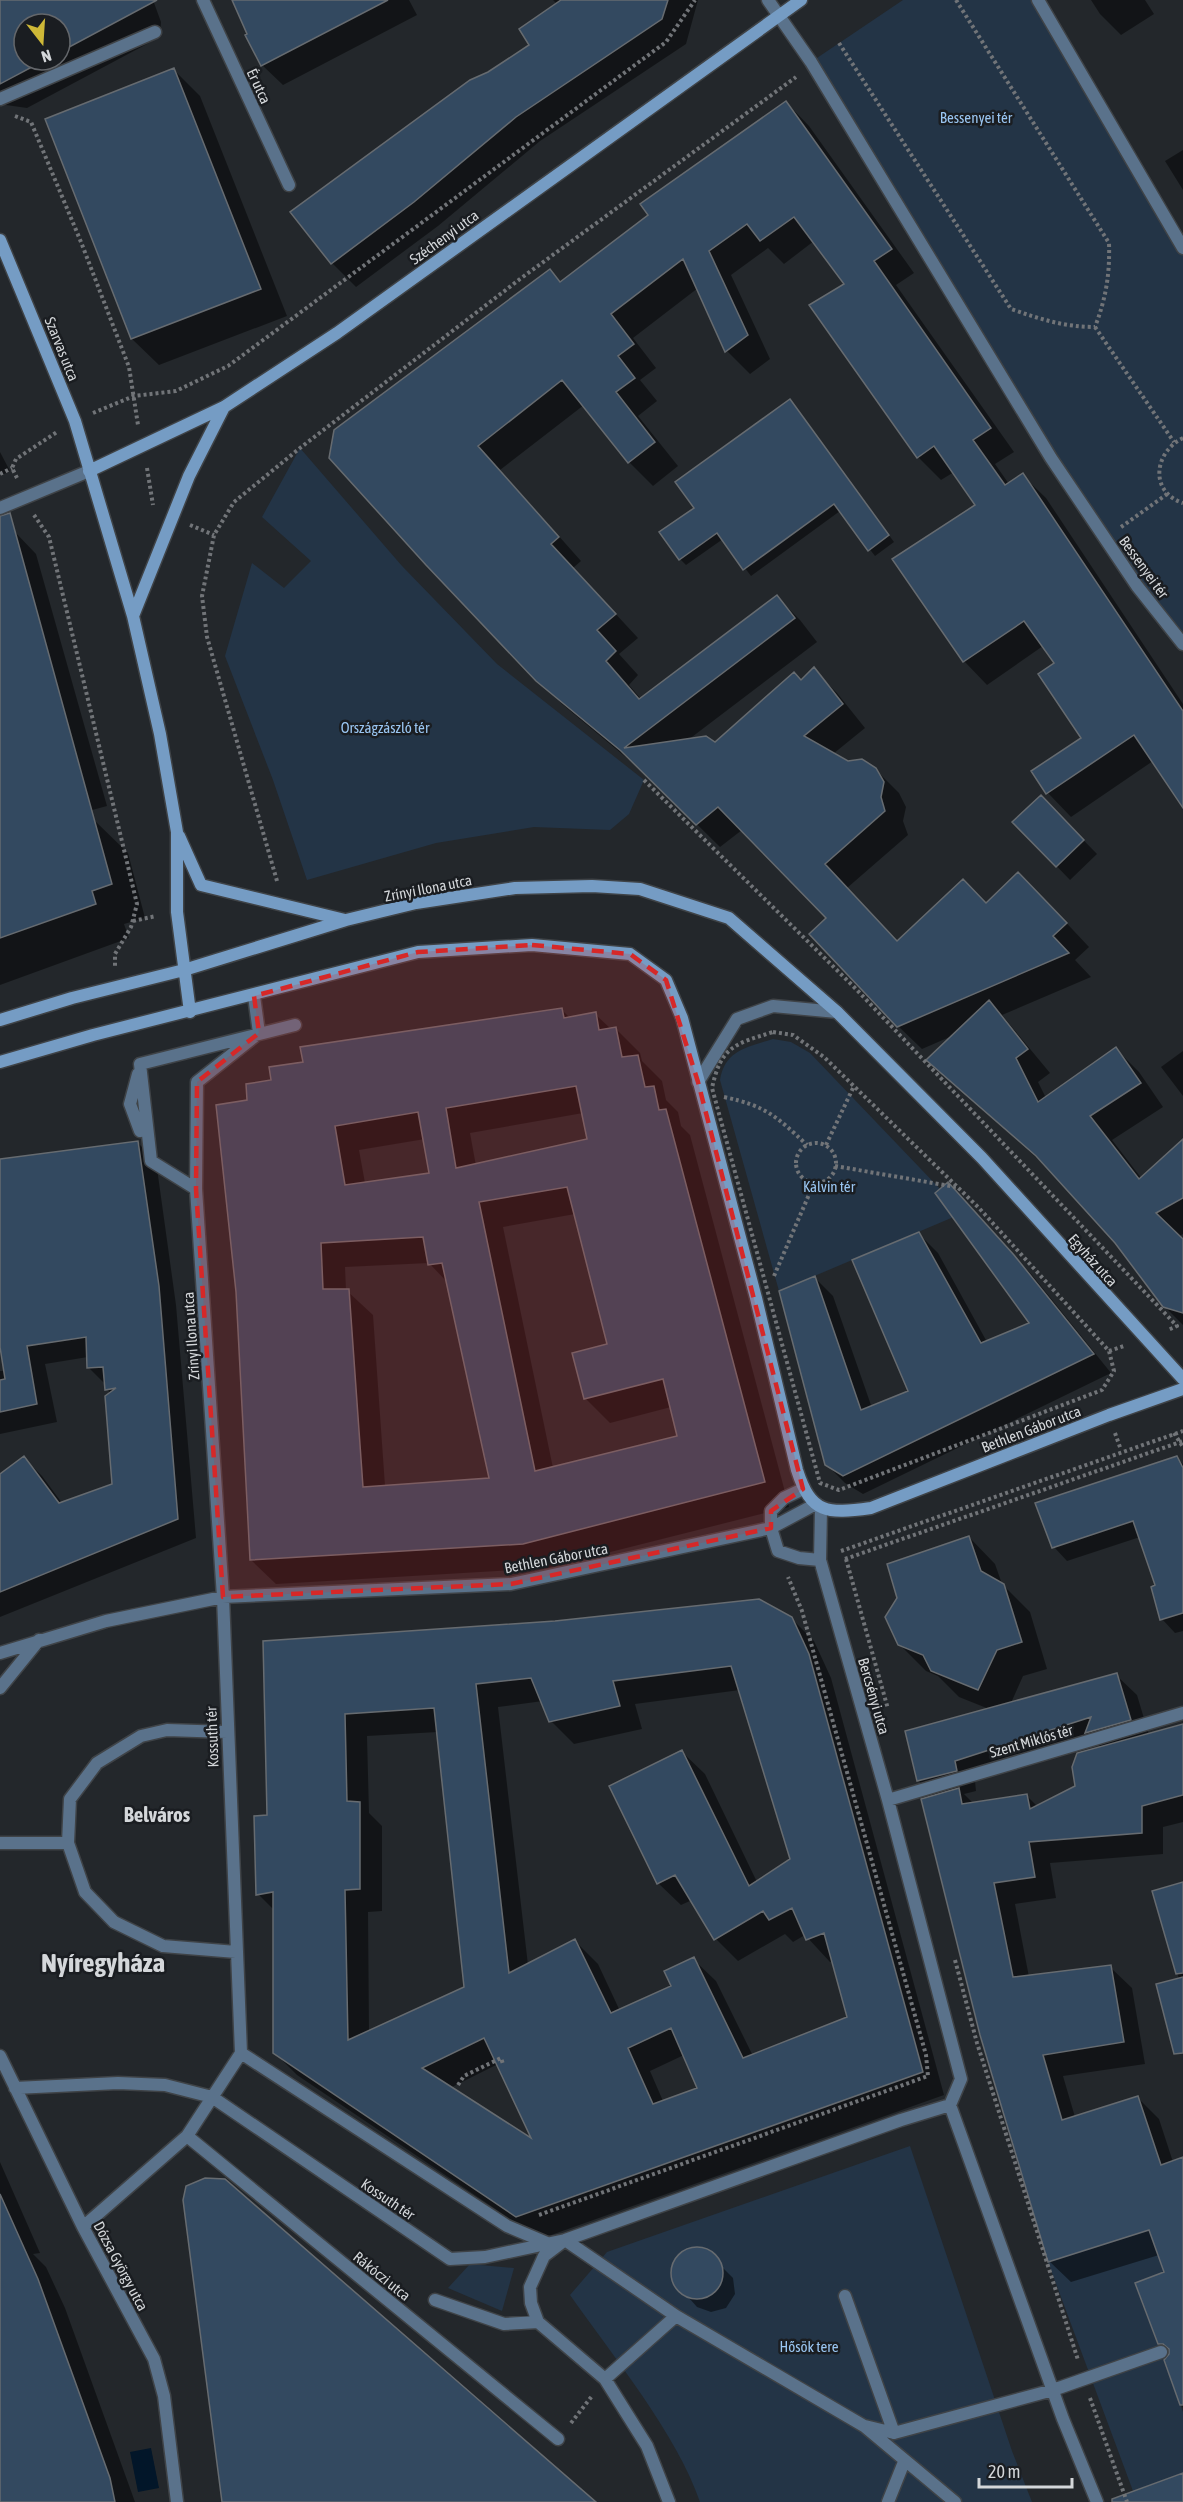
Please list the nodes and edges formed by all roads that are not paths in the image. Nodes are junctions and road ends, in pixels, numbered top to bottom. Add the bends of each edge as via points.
1 (203, 0) edge
2 (768, 0) edge
3 (801, 0) edge
4 (1038, 0) edge
5 (778, 17) junction
6 (155, 32) dead end
7 (0, 99) edge
8 (289, 185) dead end
9 (0, 240) edge
10 (1183, 248) edge
11 (224, 407) junction
12 (89, 471) junction
13 (0, 508) edge
14 (133, 616) junction
15 (1183, 644) edge
16 (177, 832) junction
17 (346, 920) junction
18 (184, 970) junction
19 (254, 996) junction
20 (190, 1012) junction
21 (837, 1012) junction
22 (0, 1020) edge
23 (296, 1025) dead end
24 (259, 1033) junction
25 (0, 1062) edge
26 (140, 1064) junction
27 (698, 1082) junction
28 (140, 1131) dead end
29 (196, 1189) junction
30 (1183, 1379) edge
31 (1183, 1389) edge
32 (803, 1489) junction
33 (817, 1507) junction
34 (771, 1527) junction
35 (820, 1560) junction
36 (223, 1597) junction
37 (40, 1639) junction
38 (0, 1653) edge
39 (0, 1688) edge
40 (1183, 1713) edge
41 (227, 1732) junction
42 (888, 1800) junction
43 (0, 1843) edge
44 (68, 1843) junction
45 (236, 1952) junction
46 (241, 2053) junction
47 (0, 2056) edge
48 (15, 2088) junction
49 (212, 2097) junction
50 (950, 2105) junction
51 (187, 2136) junction
52 (83, 2227) junction
53 (565, 2240) junction
54 (548, 2244) junction
55 (844, 2296) dead end
56 (435, 2300) dead end
57 (676, 2316) junction
58 (538, 2322) junction
59 (1161, 2352) dead end
60 (605, 2379) junction
61 (1053, 2390) junction
62 (864, 2426) junction
63 (894, 2433) junction
64 (558, 2439) road end
65 (904, 2462) junction
66 (177, 2502) edge
67 (669, 2502) edge
68 (888, 2502) edge
69 (955, 2502) edge
70 (1097, 2502) edge

1 - 8 street, Ér utca
2 - 5 street, Bessenyei tér
3 - 5 street, Széchenyi utca
4 - 10 street
5 - 11 street, Széchenyi utca via 337,333
5 - 15 street, Bessenyei tér via 811,62 1051,458 1137,586
6 - 7 street
9 - 12 street, Szarvas utca via 75,421
11 - 12 street, Széchenyi utca
11 - 14 street via 189,476
12 - 13 street
12 - 14 street
14 - 16 street
16 - 17 street via 201,885
16 - 18 street via 177,912
17 - 18 street, Zrínyi Ilona utca
17 - 21 street, Zrínyi Ilona utca via 416,903 515,888 640,889 729,918
18 - 20 street
18 - 22 street, Zrínyi Ilona utca
19 - 20 street
19 - 24 street
19 - 27 street via 418,952 532,945 630,954 666,980 682,1018
20 - 25 street
21 - 27 street via 773,1006 736,1019
21 - 30 street, Egyház utca via 982,1158
23 - 24 street
24 - 26 street
24 - 29 street, Zrínyi Ilona utca via 197,1082
26 - 28 street via 130,1104
26 - 29 street via 151,1161
27 - 32 street
29 - 36 street, Zrínyi Ilona utca
31 - 33 street, Bethlen Gábor utca via 871,1508 845,1511
32 - 33 street
32 - 34 street via 784,1498 771,1511
33 - 34 street, Bethlen Gábor utca
33 - 35 street, Bercsényi utca
34 - 35 street via 778,1551
34 - 36 street, Bethlen Gábor utca via 511,1584
35 - 42 street, Bercsényi utca
36 - 37 street
36 - 41 street, Kossuth tér
37 - 38 street
37 - 39 street
40 - 42 street, Szent Miklós tér
41 - 44 street via 167,1730 141,1736 97,1763 70,1799
41 - 45 street, Kossuth tér
42 - 50 street, Bercsényi utca via 961,2079
43 - 44 street
44 - 45 street via 85,1892 114,1922 163,1946
45 - 46 street, Kossuth tér
46 - 49 street
46 - 54 street via 507,2226
47 - 48 street, Dózsa György utca
48 - 49 street, Kossuth tér via 165,2085
48 - 52 street, Dózsa György utca
49 - 51 street
49 - 54 street, Kossuth tér via 450,2259 485,2257
50 - 53 street
50 - 61 street
51 - 52 street
51 - 64 street, Rákóczi utca
52 - 66 street, Dózsa György utca via 154,2359 164,2396
53 - 54 street, Kossuth tér
53 - 57 street
53 - 58 street via 544,2256 530,2287
55 - 63 street
56 - 58 street via 504,2324
57 - 60 street
57 - 62 street
58 - 60 street
59 - 61 street
60 - 67 street via 647,2446
61 - 63 street
61 - 70 street
62 - 63 street
62 - 65 street
65 - 68 street
65 - 69 street

